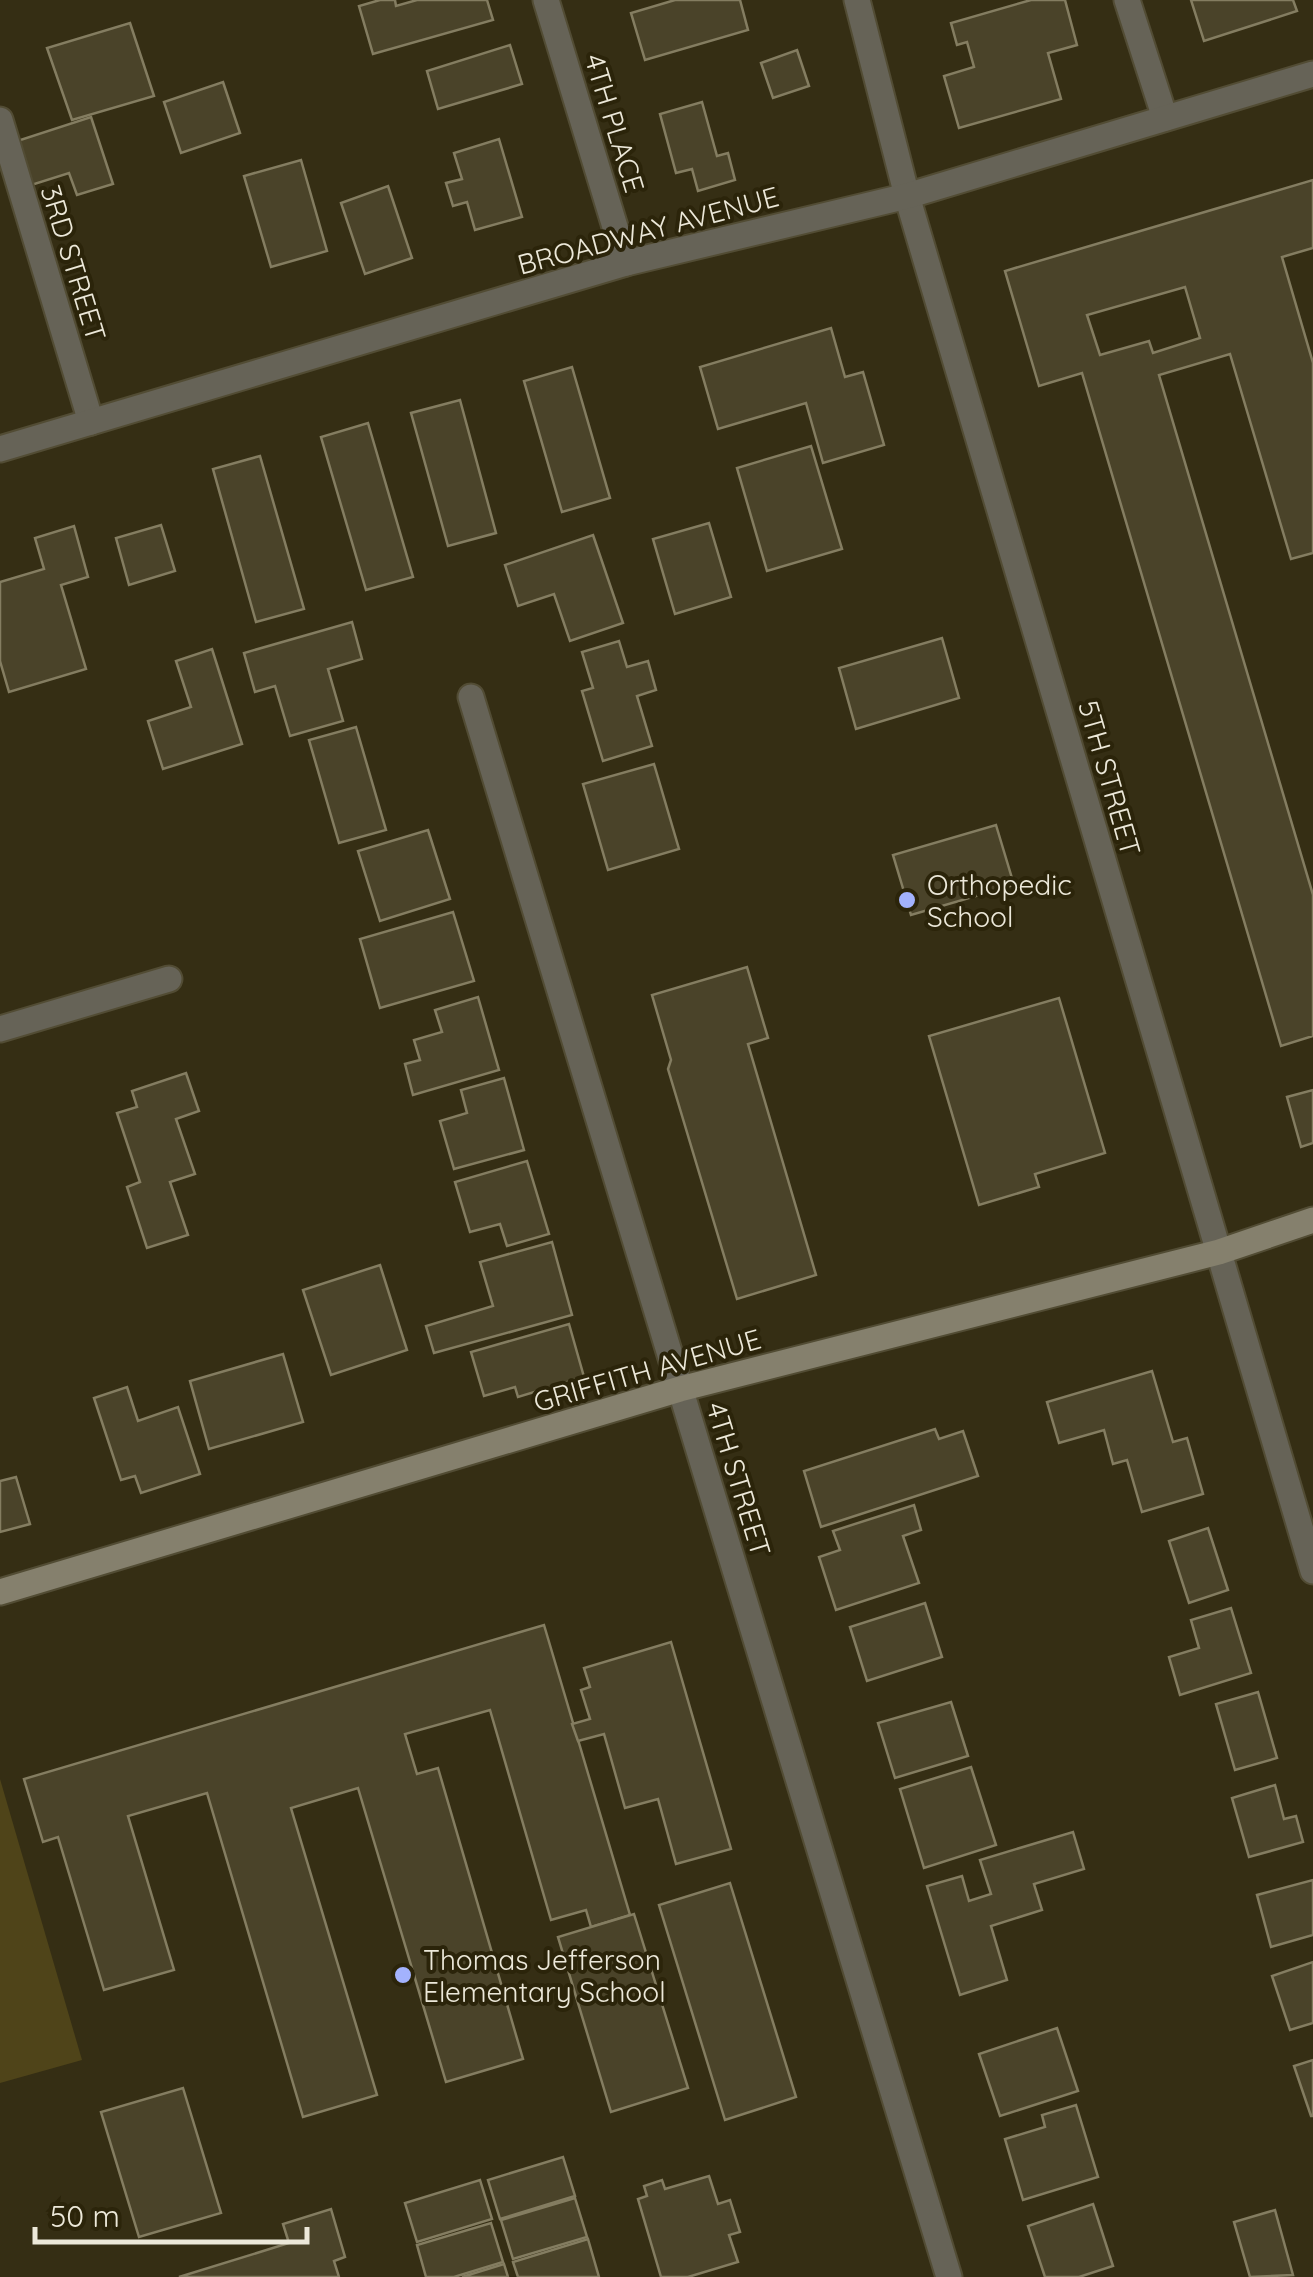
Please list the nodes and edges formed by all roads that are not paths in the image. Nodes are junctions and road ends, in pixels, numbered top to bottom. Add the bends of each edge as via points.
1 (546, 0) edge
2 (856, 0) edge
3 (1126, 0) edge
4 (1313, 74) edge
5 (1164, 118) junction
6 (0, 120) edge
7 (907, 196) junction
8 (626, 263) junction
9 (91, 422) junction
10 (0, 450) edge
11 (471, 698) dead end
12 (168, 979) dead end
13 (0, 1030) edge
14 (1313, 1220) edge
15 (1219, 1252) junction
16 (680, 1390) junction
17 (1313, 1571) edge
18 (0, 1592) edge
19 (949, 2277) edge

1 - 8 street, 4TH PLACE
2 - 7 street, 5TH STREET
3 - 5 street
4 - 5 street, BROADWAY AVENUE
5 - 7 street, BROADWAY AVENUE
6 - 9 street, 3RD STREET
7 - 8 street, BROADWAY AVENUE
7 - 15 street, 5TH STREET
8 - 9 street, BROADWAY AVENUE
9 - 10 street, BROADWAY AVENUE
11 - 16 street, 4TH STREET
12 - 13 street
14 - 15 main road, GRIFFITH AVENUE
15 - 16 main road, GRIFFITH AVENUE
15 - 17 street, 5TH STREET
16 - 18 main road, GRIFFITH AVENUE
16 - 19 street, 4TH STREET

